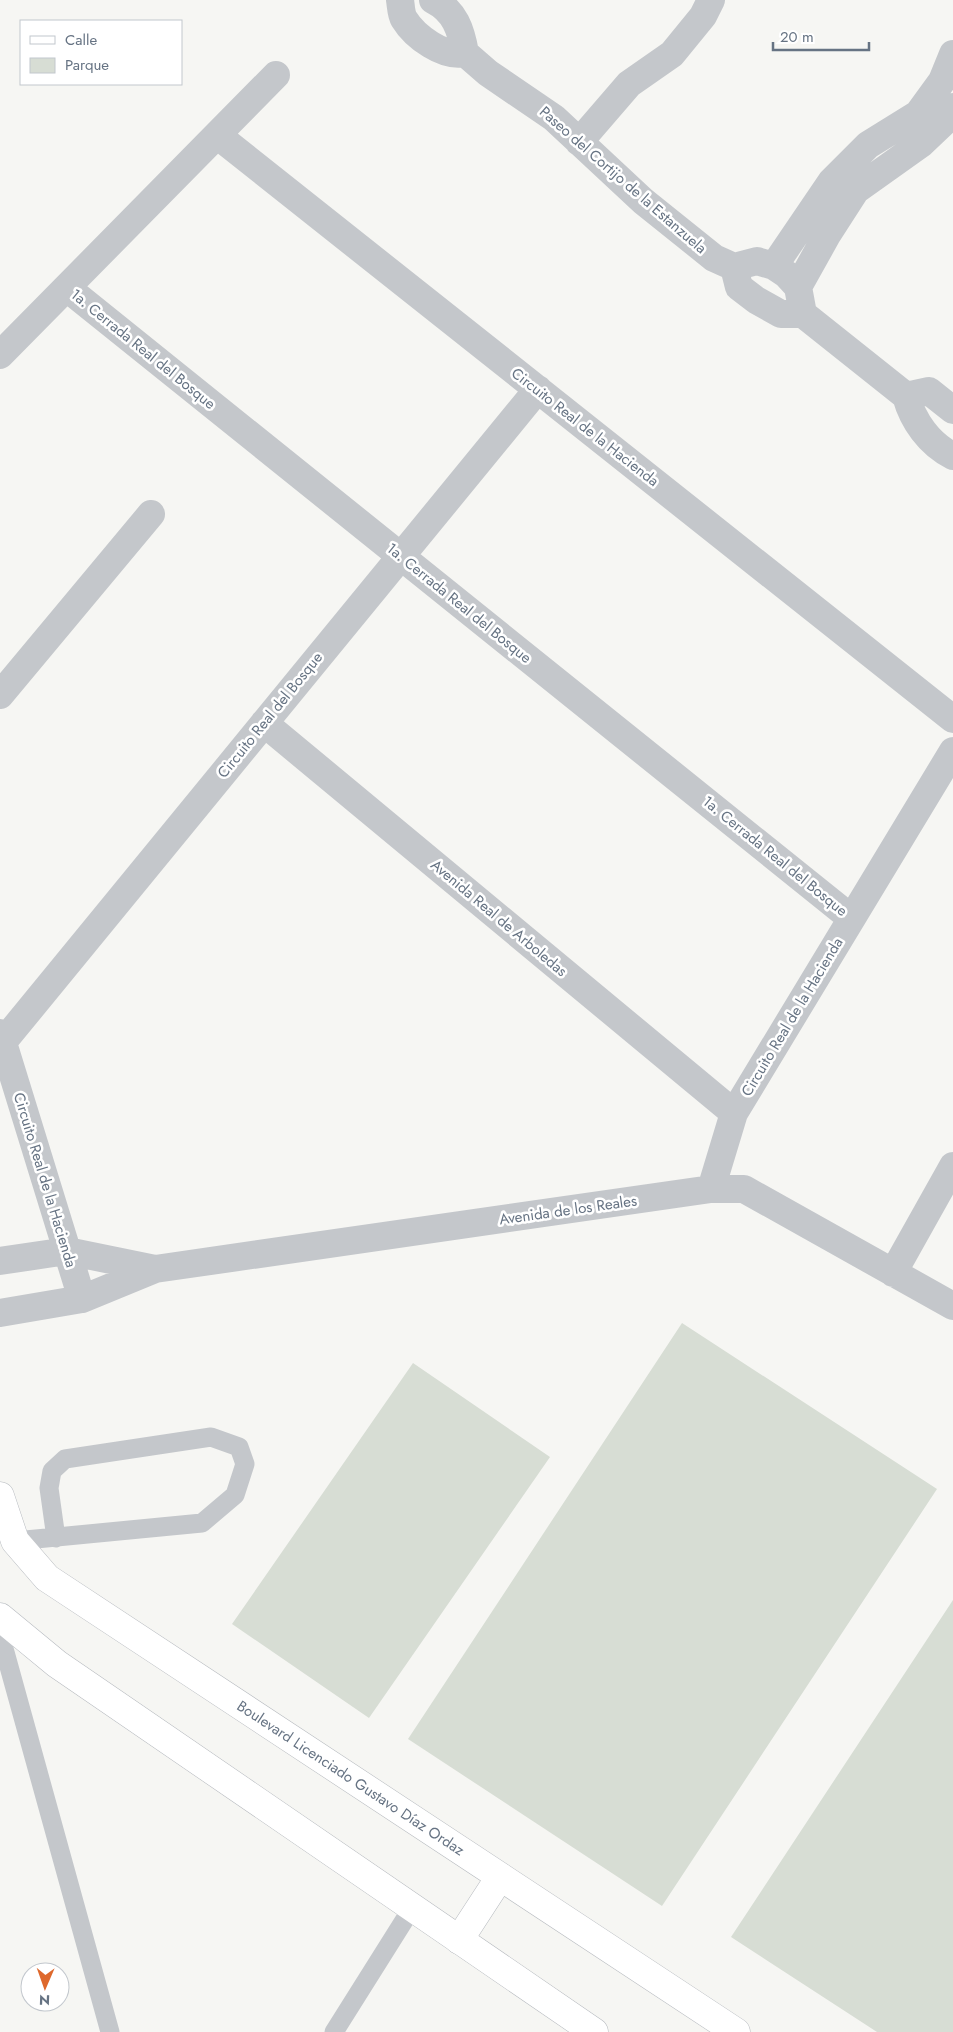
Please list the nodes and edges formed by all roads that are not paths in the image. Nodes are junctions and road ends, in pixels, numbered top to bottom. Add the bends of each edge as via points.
1 (400, 0) edge
2 (711, 0) edge
3 (444, 2) edge
4 (465, 53) junction
5 (953, 54) edge
6 (276, 75) dead end
7 (953, 107) edge
8 (217, 134) junction
9 (579, 142) junction
10 (774, 266) junction
11 (734, 268) junction
12 (798, 287) junction
13 (66, 288) junction
14 (803, 314) junction
15 (0, 356) edge
16 (538, 389) junction
17 (906, 396) junction
18 (953, 410) edge
19 (953, 456) edge
20 (151, 514) dead end
21 (401, 556) junction
22 (0, 695) edge
23 (953, 719) edge
24 (264, 723) junction
25 (953, 751) edge
26 (852, 918) junction
27 (2, 1037) edge
28 (734, 1113) junction
29 (953, 1166) edge
30 (711, 1189) junction
31 (68, 1251) junction
32 (0, 1261) edge
33 (155, 1269) junction
34 (894, 1273) junction
35 (82, 1299) junction
36 (953, 1306) edge
37 (0, 1312) edge
38 (0, 1496) edge
39 (56, 1538) junction
40 (15, 1541) junction
41 (0, 1617) edge
42 (0, 1634) edge
43 (500, 1876) junction
44 (412, 1908) junction
45 (459, 1940) junction
46 (110, 2032) edge
47 (334, 2032) edge
48 (594, 2032) edge
49 (736, 2032) edge

1 - 4 street via 403,18 430,45 456,55
2 - 9 street via 703,16 672,54 628,84
3 - 4 street via 462,33
4 - 9 street, Paseo del Cortijo de la Estanzuela via 488,73 554,118
5 - 10 street via 942,81 918,114 868,145 832,182
6 - 8 street
7 - 12 street via 945,122 922,143 856,190 826,235
8 - 13 street
8 - 16 street, Circuito Real de la Hacienda
9 - 11 street, Paseo del Cortijo de la Estanzuela via 643,201 714,258
10 - 11 street via 756,261
10 - 12 street
11 - 14 street via 739,287 756,300 781,314
12 - 14 street
13 - 15 street
13 - 21 street, 1a. Cerrada Real del Bosque
14 - 17 street
16 - 21 street, Circuito Real del Bosque
16 - 23 street, Circuito Real de la Hacienda
17 - 18 street via 929,391
17 - 19 street via 912,415 925,433
20 - 22 street
21 - 24 street, Circuito Real del Bosque
21 - 26 street, 1a. Cerrada Real del Bosque
24 - 27 street, Circuito Real del Bosque
24 - 28 street, Avenida Real de Arboledas
25 - 26 street, Circuito Real de la Hacienda
26 - 28 street, Circuito Real de la Hacienda
27 - 31 street, Circuito Real de la Hacienda
28 - 30 street, Circuito Real de la Hacienda
29 - 34 street
30 - 33 street, Avenida de los Reales
30 - 34 street, Avenida de los Reales via 744,1189
31 - 32 street
31 - 33 street, Avenida de los Reales
31 - 35 street, Circuito Real de la Hacienda
33 - 35 street, Avenida de los Reales
34 - 36 street, Avenida de los Reales
35 - 37 street, Avenida de los Reales
38 - 40 street, Boulevard Licenciado Gustavo Díaz Ordaz
39 - 39 lane via 49,1488 52,1471 65,1459 211,1437 239,1447 245,1464 235,1495 202,1523
39 - 40 lane
40 - 43 street, Boulevard Licenciado Gustavo Díaz Ordaz via 47,1578
41 - 44 street via 57,1664
42 - 46 lane
43 - 45 street
43 - 49 street, Boulevard Licenciado Gustavo Díaz Ordaz
44 - 45 street
44 - 47 lane
45 - 48 street

